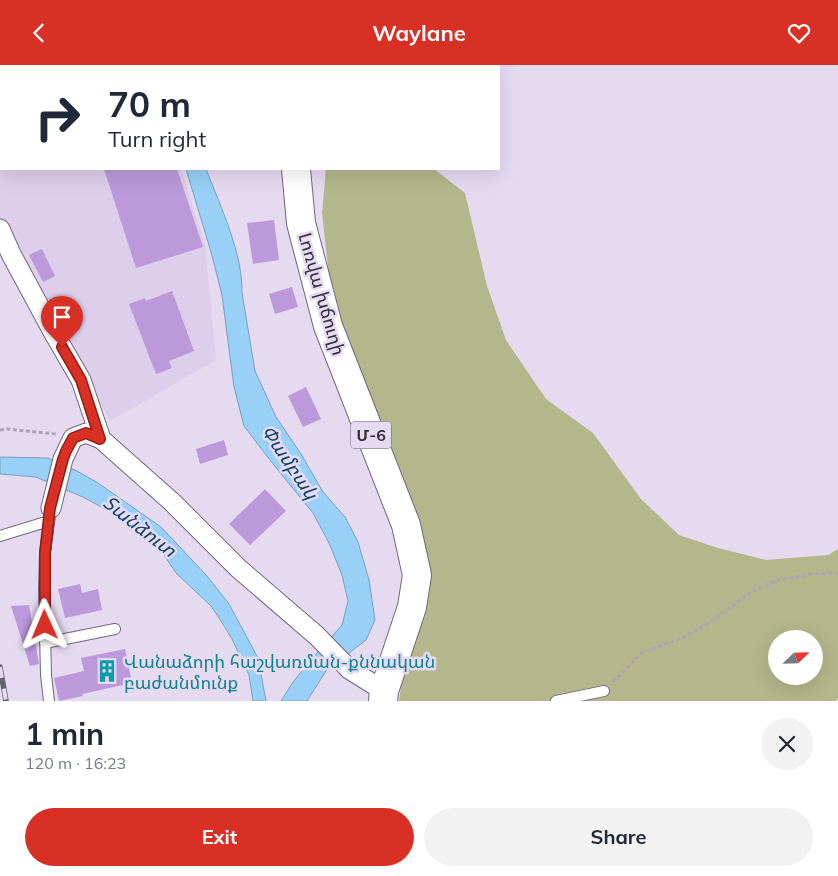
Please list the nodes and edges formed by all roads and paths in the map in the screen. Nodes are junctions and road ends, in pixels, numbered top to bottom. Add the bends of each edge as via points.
1 (296, 170) edge
2 (0, 229) edge
3 (0, 430) edge
4 (73, 438) junction
5 (100, 439) junction
6 (50, 514) junction
7 (0, 536) edge
8 (838, 573) edge
9 (115, 629) dead end
10 (45, 643) junction
11 (604, 691) joint
12 (383, 696) edge
13 (49, 701) edge
14 (556, 701) edge

1 - 12 highway, Լոռվա խճուղի / Մ-6 via 301,223 328,326 406,525 417,575 412,607
2 - 5 street via 11,255 81,380
3 - 4 path
4 - 5 street via 86,433
4 - 6 street via 63,459
5 - 12 street via 172,502 238,568 317,636 349,669
6 - 7 lane
6 - 10 lane via 45,553
8 - 11 path via 778,579 750,592 682,638 643,652
9 - 10 lane
10 - 13 lane
11 - 14 lane

